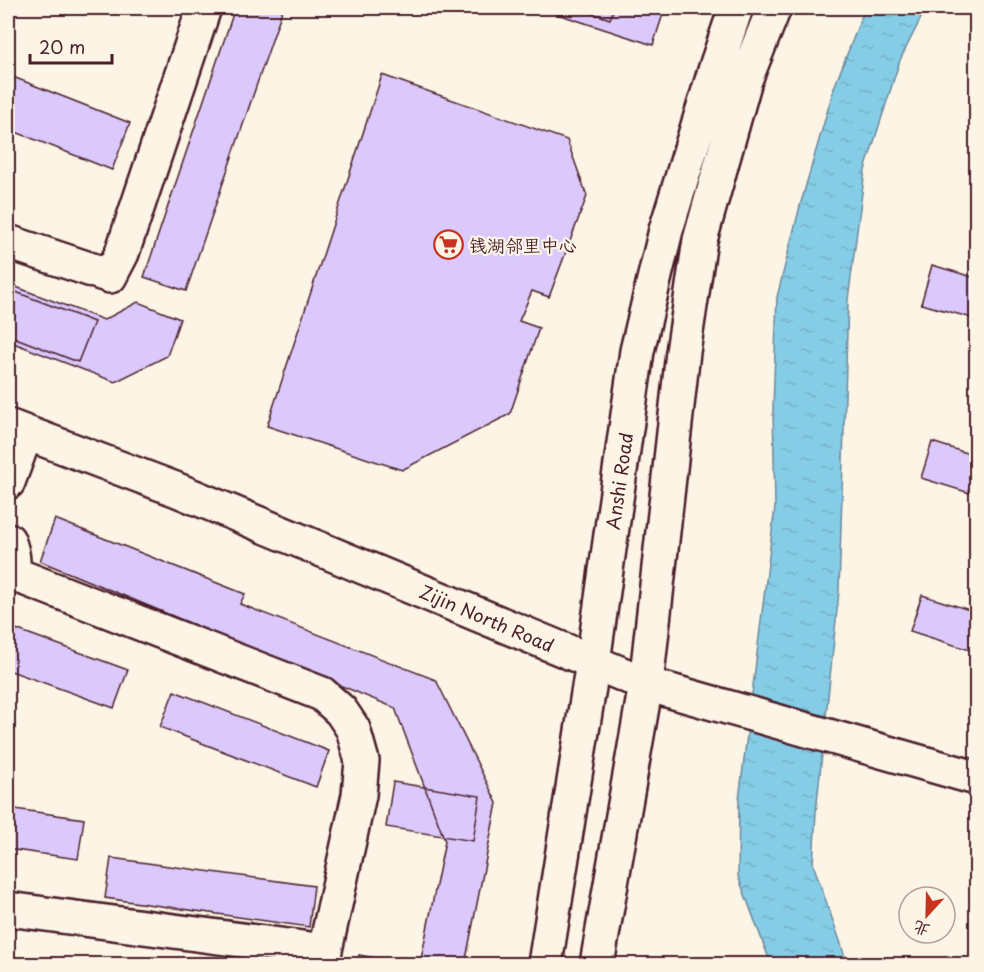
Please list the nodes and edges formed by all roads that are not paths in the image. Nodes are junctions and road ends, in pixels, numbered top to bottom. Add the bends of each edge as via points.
1 (204, 8) edge
2 (736, 8) edge
3 (774, 8) edge
4 (8, 242) edge
5 (17, 429) edge
6 (8, 482) edge
7 (8, 540) edge
8 (9, 576) edge
9 (593, 662) junction
10 (646, 684) junction
11 (976, 778) edge
12 (8, 909) edge
13 (324, 958) edge
14 (545, 964) edge
15 (597, 964) edge

1 - 4 main road via 122,253 110,276
2 - 9 main road, Anshi Road via 666,230 637,351
3 - 10 main road via 745,81 700,240 683,352
5 - 6 main road
5 - 9 main road, Zijin North Road via 175,489
7 - 8 main road via 14,554
8 - 13 main road via 322,694 341,711 353,729 362,761 359,795
9 - 10 main road, Zijin North Road
9 - 14 main road, Anshi Road
10 - 11 main road, Zijin North Road
10 - 15 main road
12 - 13 main road

